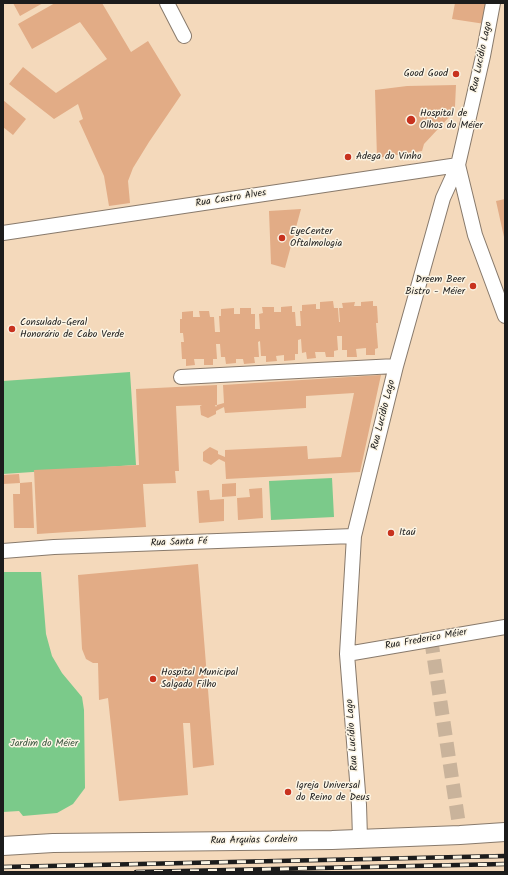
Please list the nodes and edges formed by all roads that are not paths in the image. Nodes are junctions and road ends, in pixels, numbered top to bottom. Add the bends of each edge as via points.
1 (167, 3) edge
2 (493, 3) edge
3 (184, 36) dead end
4 (458, 165) junction
5 (3, 234) edge
6 (505, 316) edge
7 (396, 366) junction
8 (181, 377) dead end
9 (354, 536) junction
10 (3, 551) edge
11 (505, 627) edge
12 (347, 654) junction
13 (505, 832) edge
14 (360, 838) junction
15 (3, 846) edge

1 - 3 street
2 - 4 street, Rua Lucídio Lago
4 - 5 street, Rua Castro Alves
4 - 6 street via 475,235
4 - 7 street, Rua Lucídio Lago via 443,198
7 - 8 street
7 - 9 street, Rua Lucídio Lago
9 - 10 street, Rua Santa Fé
9 - 12 street, Rua Lucídio Lago
11 - 12 street, Rua Frederico Méier
12 - 14 street, Rua Lucídio Lago
13 - 14 main road, Rua Arquias Cordeiro via 459,830
14 - 15 main road, Rua Arquias Cordeiro

